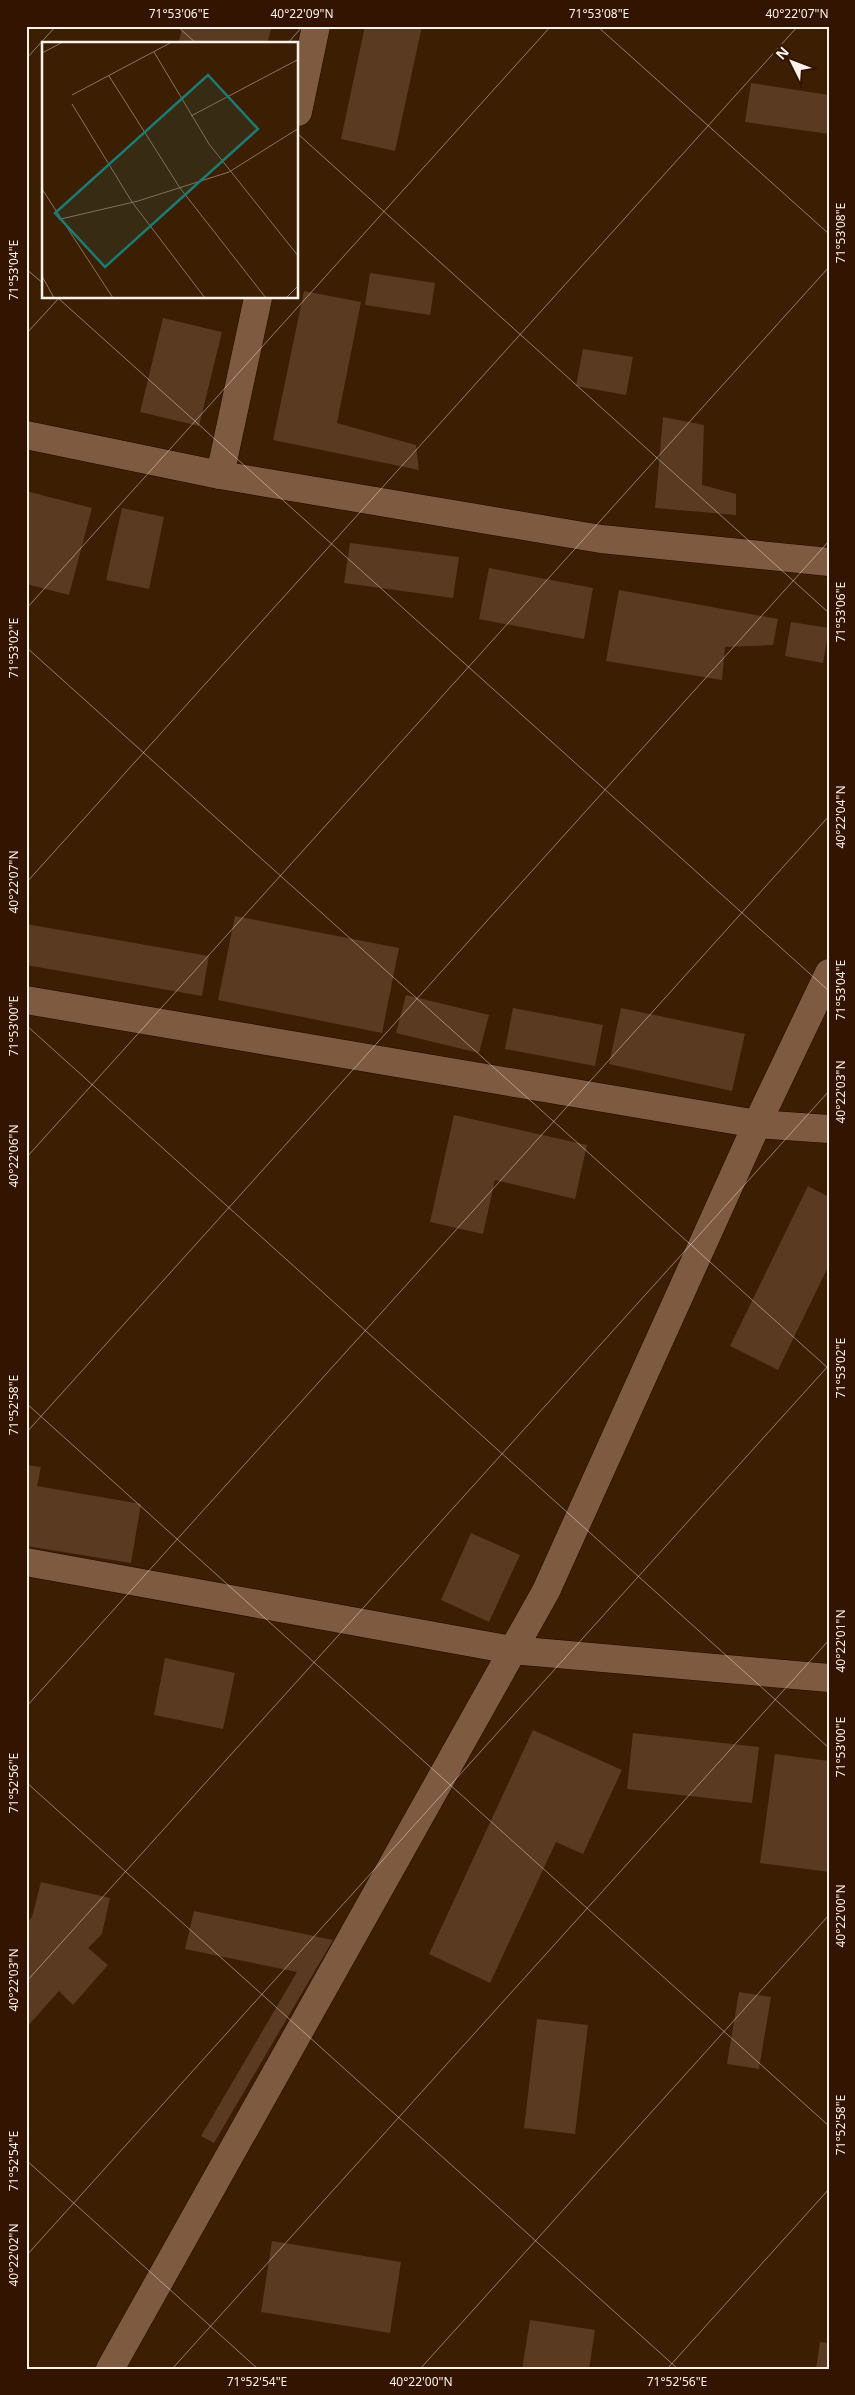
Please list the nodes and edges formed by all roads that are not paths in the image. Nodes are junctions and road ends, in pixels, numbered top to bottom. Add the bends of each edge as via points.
1 (316, 26) edge
2 (299, 107) edge
3 (258, 299) edge
4 (26, 435) edge
5 (220, 475) junction
6 (829, 562) edge
7 (829, 973) edge
8 (26, 1000) edge
9 (757, 1124) junction
10 (829, 1129) edge
11 (26, 1562) edge
12 (512, 1650) junction
13 (829, 1678) edge
14 (110, 2369) edge

1 - 2 street
3 - 5 street
4 - 5 street
5 - 6 street via 601,538
7 - 9 street
8 - 9 street
9 - 10 street
9 - 12 street via 546,1591
11 - 12 street
12 - 13 street
12 - 14 street

